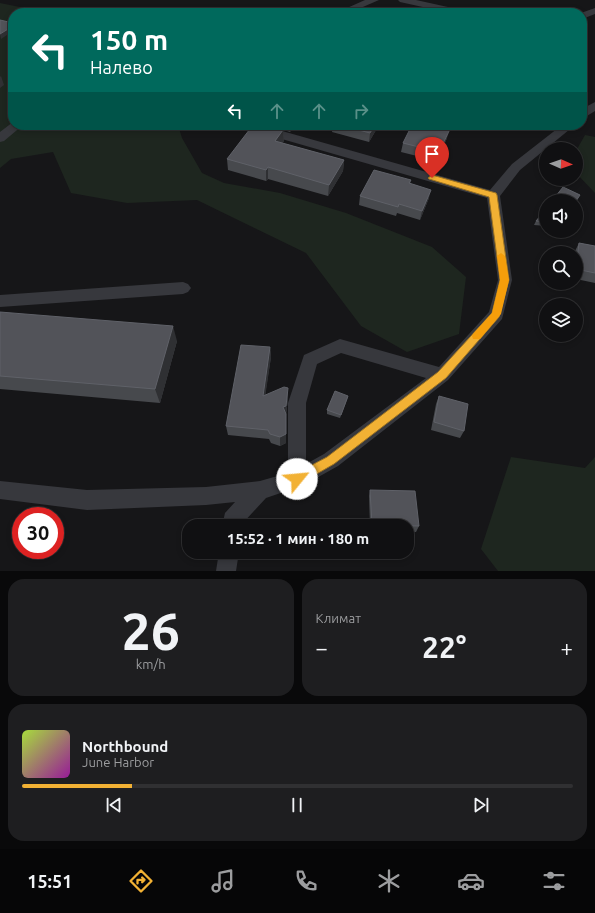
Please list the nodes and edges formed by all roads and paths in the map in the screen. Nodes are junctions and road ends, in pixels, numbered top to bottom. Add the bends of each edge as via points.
1 (374, 0) edge
2 (403, 0) edge
3 (353, 8) edge
4 (440, 8) edge
5 (595, 104) edge
6 (587, 111) edge
7 (10, 130) edge
8 (266, 130) edge
9 (563, 130) edge
10 (0, 138) edge
11 (493, 195) junction
12 (184, 288) dead end
13 (0, 301) edge
14 (442, 375) junction
15 (297, 479) junction
16 (0, 490) edge
17 (260, 490) junction
18 (233, 519) edge
19 (228, 559) edge
20 (226, 571) edge

1 - 3 street
2 - 4 street
5 - 6 street
7 - 10 street
8 - 11 street
9 - 11 street via 516,167
11 - 14 street via 504,280 496,314
12 - 13 street
14 - 15 street via 330,460
14 - 15 street via 340,346 310,360 297,403
15 - 17 street
16 - 17 street via 87,500 206,496
17 - 18 street
19 - 20 street

